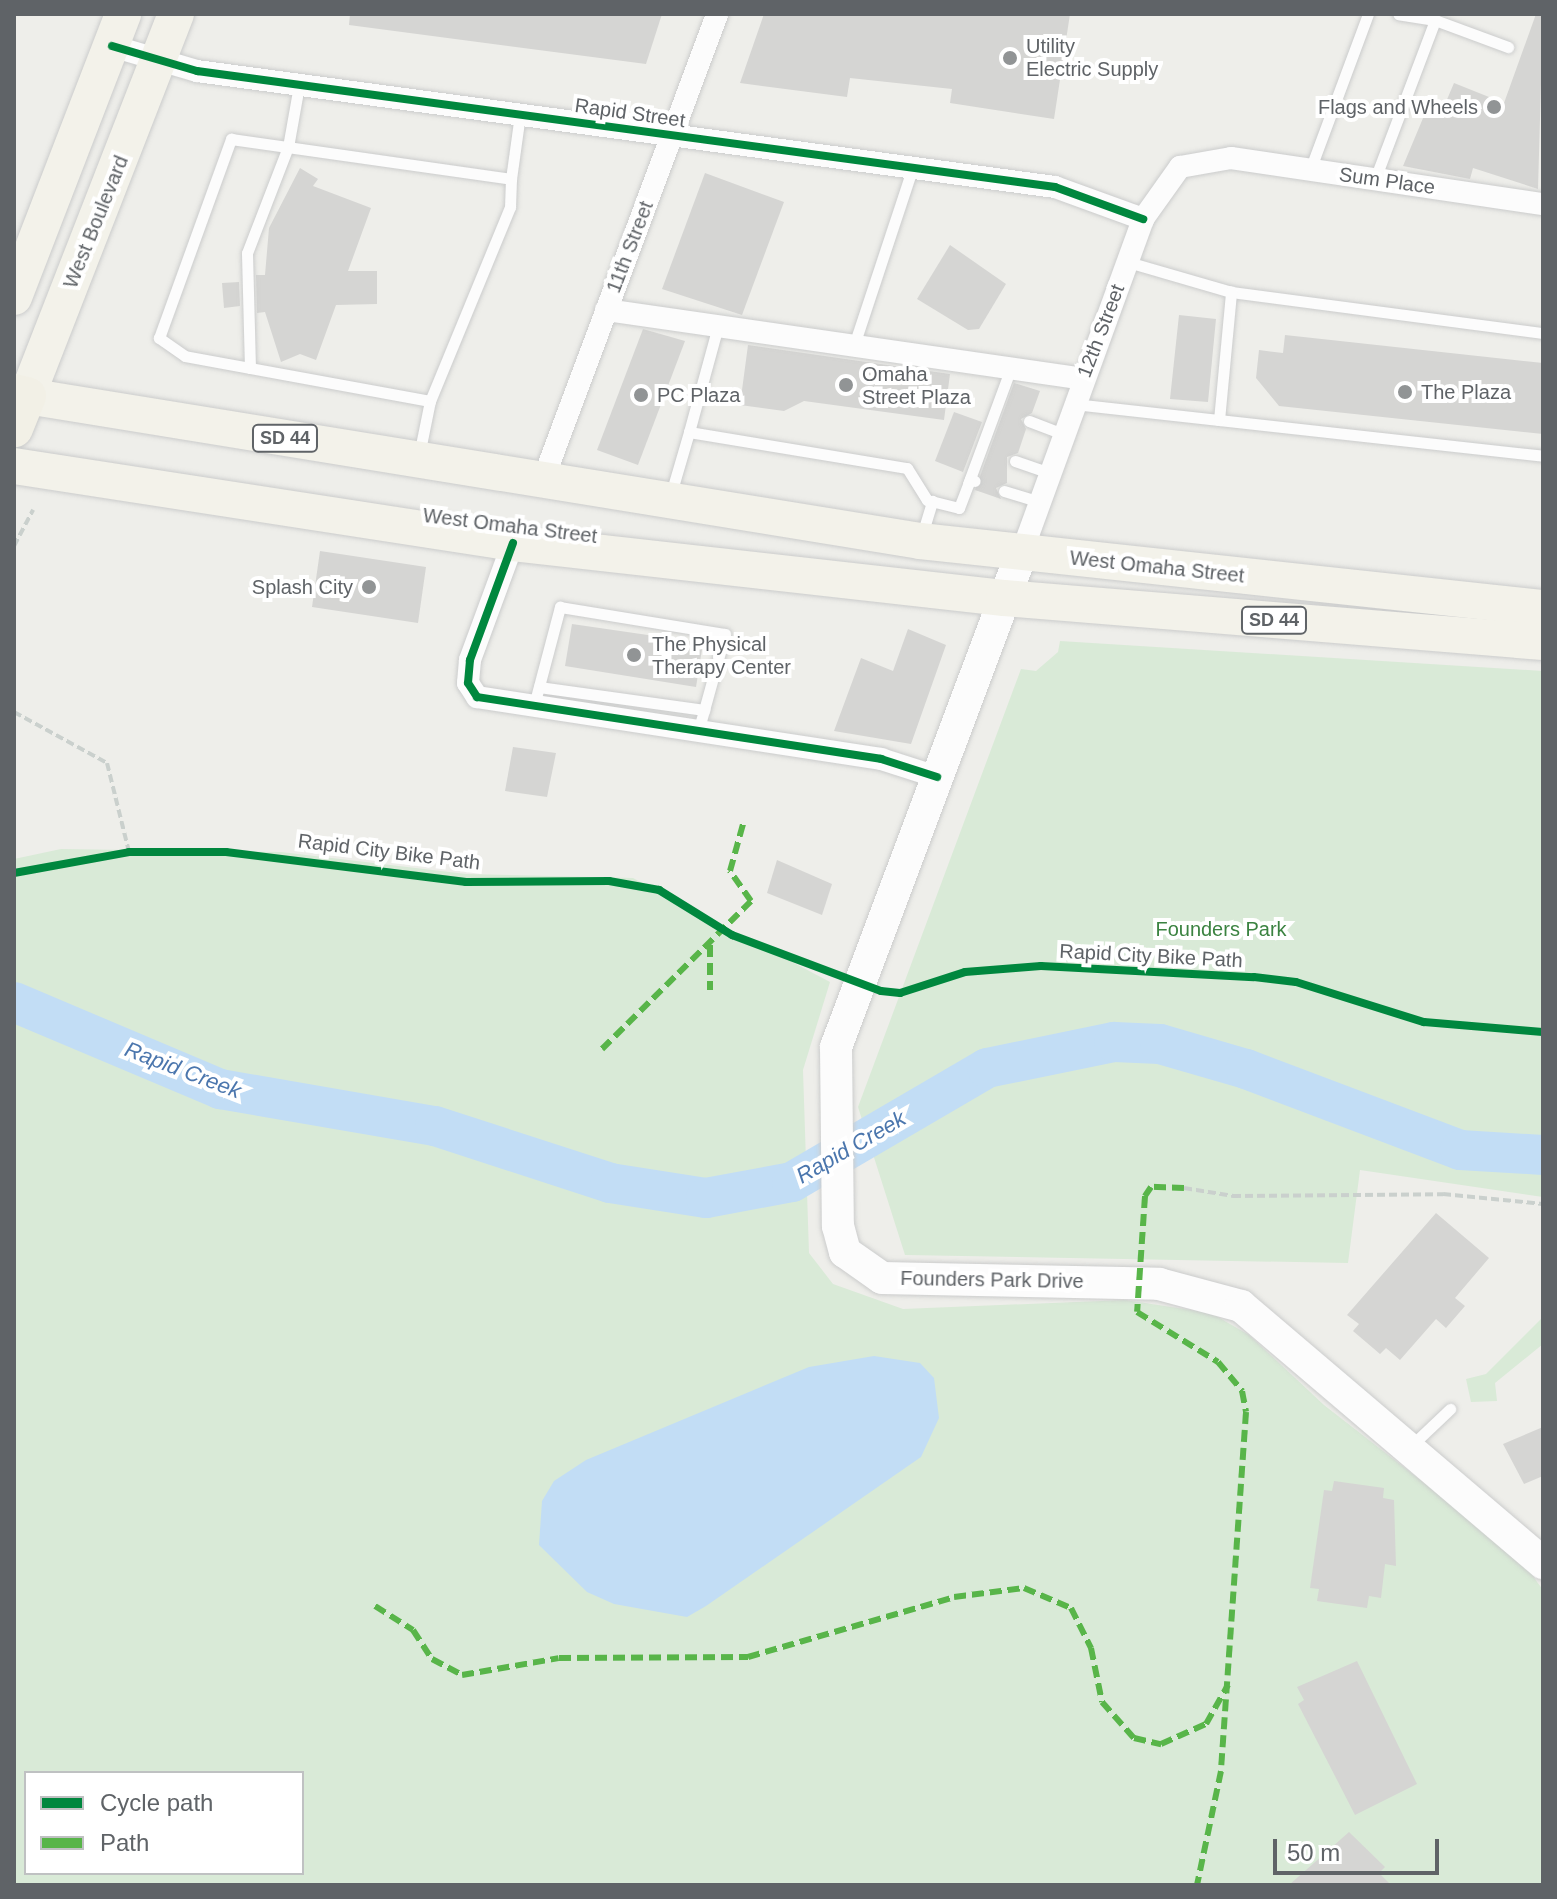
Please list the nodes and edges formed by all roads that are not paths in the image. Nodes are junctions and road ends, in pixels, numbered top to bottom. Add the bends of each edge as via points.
1 (176, 14) edge
2 (717, 14) edge
3 (1368, 14) edge
4 (1398, 14) edge
5 (1435, 20) junction
6 (118, 23) edge
7 (1508, 47) dead end
8 (157, 64) junction
9 (299, 85) junction
10 (520, 114) junction
11 (672, 135) junction
12 (288, 147) junction
13 (1231, 158) joint
14 (913, 167) junction
15 (1310, 170) junction
16 (511, 179) junction
17 (1375, 179) junction
18 (1543, 204) edge
19 (1143, 219) junction
20 (1128, 262) junction
21 (1231, 292) junction
22 (14, 297) edge
23 (606, 310) junction
24 (718, 326) junction
25 (1543, 333) edge
26 (854, 345) junction
27 (250, 368) junction
28 (1011, 368) junction
29 (1083, 379) junction
30 (430, 401) junction
31 (1074, 404) junction
32 (18, 406) edge
33 (1219, 420) junction
34 (1029, 421) dead end
35 (689, 432) junction
36 (1063, 434) junction
37 (1543, 456) edge
38 (418, 460) junction
39 (1015, 461) dead end
40 (14, 466) edge
41 (1049, 473) junction
42 (543, 480) junction
43 (1004, 491) dead end
44 (927, 500) junction
45 (668, 501) junction
46 (1039, 502) junction
47 (920, 541) junction
48 (513, 543) junction
49 (1022, 552) junction
50 (1004, 598) junction
51 (1543, 608) edge
52 (1543, 642) edge
53 (539, 687) junction
54 (533, 710) junction
55 (704, 710) junction
56 (698, 733) junction
57 (937, 777) junction
58 (1450, 1409) dead end
59 (1411, 1446) junction
60 (1543, 1563) edge

1 - 8 main road, West Boulevard
2 - 11 street, 11th Street
3 - 15 lane
4 - 5 lane
5 - 7 lane
5 - 17 lane
6 - 8 street, Rapid Street
6 - 22 main road
8 - 9 street, Rapid Street
8 - 32 main road, West Boulevard
9 - 10 street, Rapid Street
9 - 12 lane
10 - 11 street, Rapid Street
10 - 16 lane
11 - 14 street, Rapid Street
11 - 23 street, 11th Street
12 - 16 lane
12 - 27 lane via 247,253
12 - 27 lane via 231,139 159,338 185,356
13 - 15 street, Sum Place
13 - 19 street, 12th Street via 1180,167
14 - 19 street, Rapid Street via 1055,187
14 - 26 lane
15 - 17 street, Sum Place
16 - 30 lane via 510,207
17 - 18 street, Sum Place
19 - 20 street, 12th Street
20 - 21 lane
20 - 29 street, 12th Street
21 - 25 lane
21 - 33 lane
23 - 24 street
23 - 42 street, 11th Street
24 - 26 street
24 - 35 lane
26 - 28 street
27 - 30 lane
28 - 29 street
28 - 44 lane via 959,508
29 - 31 street, 12th Street
30 - 38 lane
31 - 33 lane
31 - 36 street, 12th Street
32 - 38 main road, West Omaha Street / SD 44
33 - 37 lane
34 - 36 lane
35 - 44 lane via 907,468
35 - 45 lane
36 - 41 street, 12th Street
38 - 42 main road, West Omaha Street / SD 44
39 - 41 lane
40 - 48 main road, West Omaha Street / SD 44
41 - 46 street, 12th Street
42 - 45 main road, West Omaha Street / SD 44
43 - 46 lane
44 - 47 lane
45 - 47 main road, West Omaha Street / SD 44
46 - 49 street, 12th Street
47 - 49 main road, West Omaha Street / SD 44
48 - 50 main road, West Omaha Street / SD 44
48 - 54 street via 468,683 477,697
49 - 50 main road, Founders Park Drive
49 - 51 main road, West Omaha Street / SD 44
50 - 52 main road, West Omaha Street / SD 44
50 - 57 main road, Founders Park Drive
53 - 54 lane
53 - 55 lane
53 - 55 lane via 560,607 725,634
54 - 56 street
55 - 56 lane
56 - 57 street via 881,759
57 - 59 main road, Founders Park Drive via 836,1047 838,1226 845,1252 882,1278 1137,1283 1218,1295 1267,1323
58 - 59 lane
59 - 60 main road, Founders Park Drive

